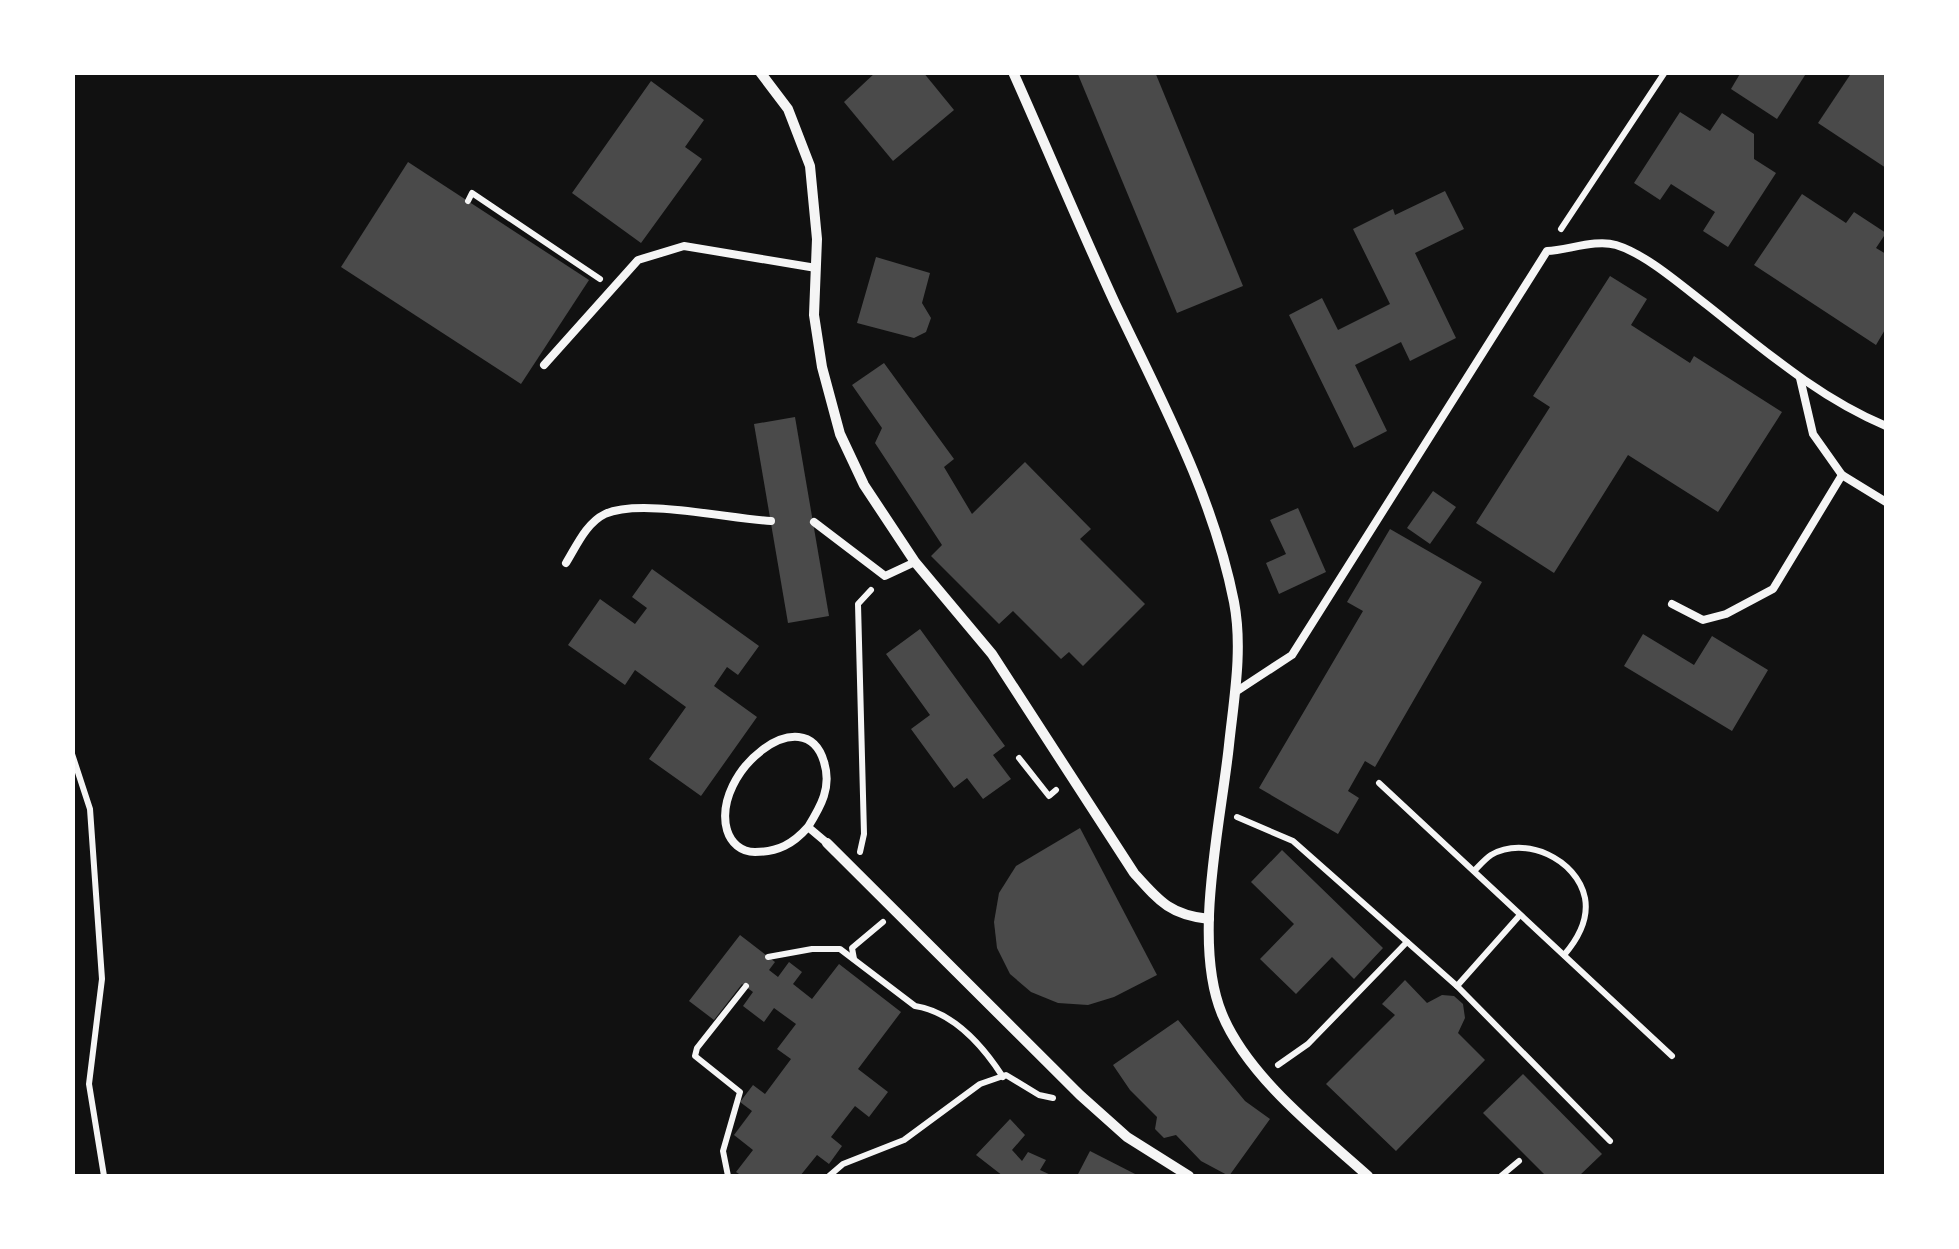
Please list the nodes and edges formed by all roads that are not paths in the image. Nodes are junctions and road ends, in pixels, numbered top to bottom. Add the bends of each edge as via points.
1 (760, 72) edge
2 (1013, 72) edge
3 (816, 268) junction
4 (544, 365) dead end
5 (1800, 378) junction
6 (1886, 426) edge
7 (1842, 475) junction
8 (1886, 502) edge
9 (771, 521) dead end
10 (814, 522) dead end
11 (915, 562) junction
12 (566, 564) dead end
13 (1672, 604) dead end
14 (1237, 691) junction
15 (808, 827) junction
16 (827, 843) joint
17 (1210, 919) junction
18 (1189, 1176) edge
19 (1368, 1176) edge

1 - 3 street via 788,109 810,166
2 - 14 street via 1215,528 1234,606
3 - 4 lane via 684,246 638,260
3 - 11 street via 814,315 840,434
5 - 6 lane
5 - 7 lane via 1813,434
5 - 14 lane via 1671,277 1614,244 1547,251 1292,656
7 - 8 lane
7 - 13 lane via 1773,588 1703,620
9 - 12 lane via 651,509 604,514
10 - 11 lane via 885,576
11 - 17 street via 992,654 1134,873 1162,904
14 - 17 street
15 - 15 lane via 792,844 766,852 745,852 730,840 724,817 729,789 764,746 806,740 823,756 823,803
15 - 16 lane
16 - 18 street via 1080,1096 1127,1137
17 - 19 street via 1212,969 1224,1018 1263,1074

